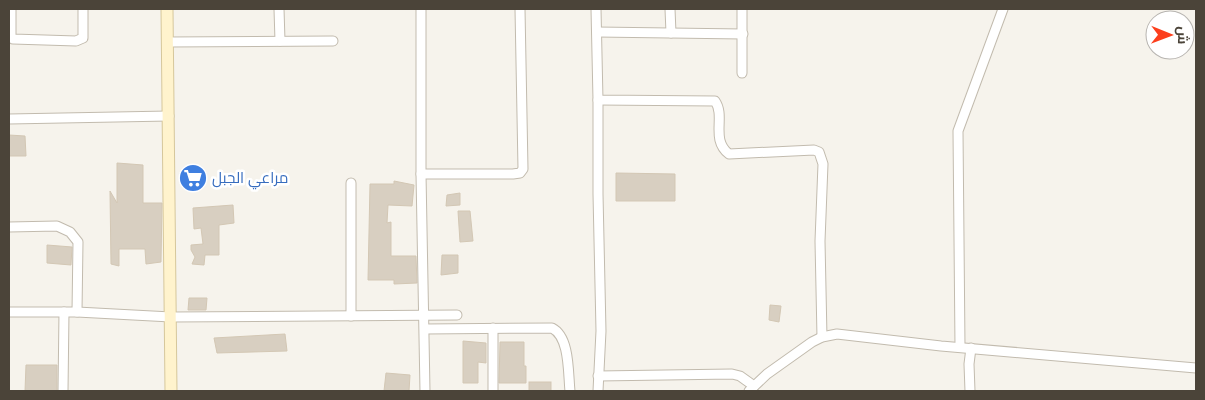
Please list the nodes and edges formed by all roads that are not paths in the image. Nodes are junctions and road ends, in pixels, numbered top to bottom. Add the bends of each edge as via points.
1 (11, 9) edge
2 (83, 9) edge
3 (168, 9) edge
4 (279, 9) edge
5 (421, 9) edge
6 (520, 9) edge
7 (596, 9) edge
8 (670, 9) edge
9 (742, 9) edge
10 (1003, 9) edge
11 (597, 32) junction
12 (671, 33) junction
13 (743, 34) junction
14 (280, 41) junction
15 (333, 41) dead end
16 (168, 42) junction
17 (742, 73) dead end
18 (598, 100) junction
19 (169, 116) junction
20 (9, 119) edge
21 (421, 174) junction
22 (351, 183) dead end
23 (9, 227) edge
24 (9, 312) edge
25 (64, 312) junction
26 (77, 312) junction
27 (457, 315) dead end
28 (171, 316) junction
29 (351, 316) junction
30 (425, 316) junction
31 (493, 328) junction
32 (425, 329) junction
33 (822, 337) junction
34 (960, 348) junction
35 (970, 348) junction
36 (1196, 368) edge
37 (598, 376) junction
38 (751, 388) edge
39 (63, 391) edge
40 (171, 391) edge
41 (425, 391) edge
42 (493, 391) edge
43 (570, 391) edge
44 (598, 391) edge
45 (970, 391) edge

1 - 2 street via 13,40 76,41 83,38
3 - 16 street
4 - 14 street
5 - 21 street
6 - 21 street via 523,168 520,173 513,174
7 - 11 street
8 - 12 street
9 - 13 street
10 - 34 street via 958,131
11 - 12 street
11 - 18 street
12 - 13 street
13 - 17 street
14 - 15 street
14 - 16 street
16 - 19 street
18 - 33 street via 715,100 720,143 729,154 819,152 823,164 820,242
18 - 37 street via 601,331
19 - 20 street
19 - 28 street
21 - 30 street
22 - 29 street
23 - 26 street via 58,226 70,232 78,242
24 - 25 street
25 - 26 street
25 - 39 street
26 - 28 street
27 - 30 street
28 - 29 street
28 - 40 street
29 - 30 street
30 - 32 street
31 - 32 street
31 - 42 street
31 - 43 street via 544,327 558,331 565,345
32 - 41 street
33 - 34 street via 837,334
33 - 38 street
34 - 35 street
35 - 36 street
35 - 45 street
37 - 38 street via 732,374 740,376
37 - 44 street

